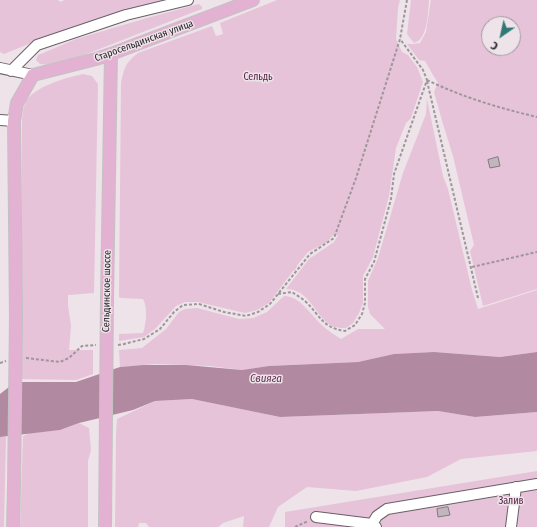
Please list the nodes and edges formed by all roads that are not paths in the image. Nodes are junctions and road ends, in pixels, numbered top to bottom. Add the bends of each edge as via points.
1 (188, 0) edge
2 (252, 0) edge
3 (235, 3) edge
4 (111, 54) junction
5 (0, 68) edge
6 (11, 71) junction
7 (33, 75) junction
8 (0, 120) edge
9 (14, 121) junction
10 (537, 484) edge
11 (516, 487) junction
12 (316, 517) road end
13 (374, 525) edge
14 (13, 527) edge
15 (105, 527) edge
16 (511, 527) edge

1 - 6 street via 126,15 38,45
2 - 3 main road, Старосельдинская улица
3 - 4 main road, Старосельдинская улица
4 - 7 main road, Старосельдинская улица
4 - 15 main road, Сельдинское шоссе, bridge
5 - 6 street
6 - 7 street
7 - 9 main road via 17,103
8 - 9 street
9 - 14 main road, bridge via 16,317
10 - 11 street
11 - 13 street via 387,510 377,516
11 - 16 street
12 - 13 street

